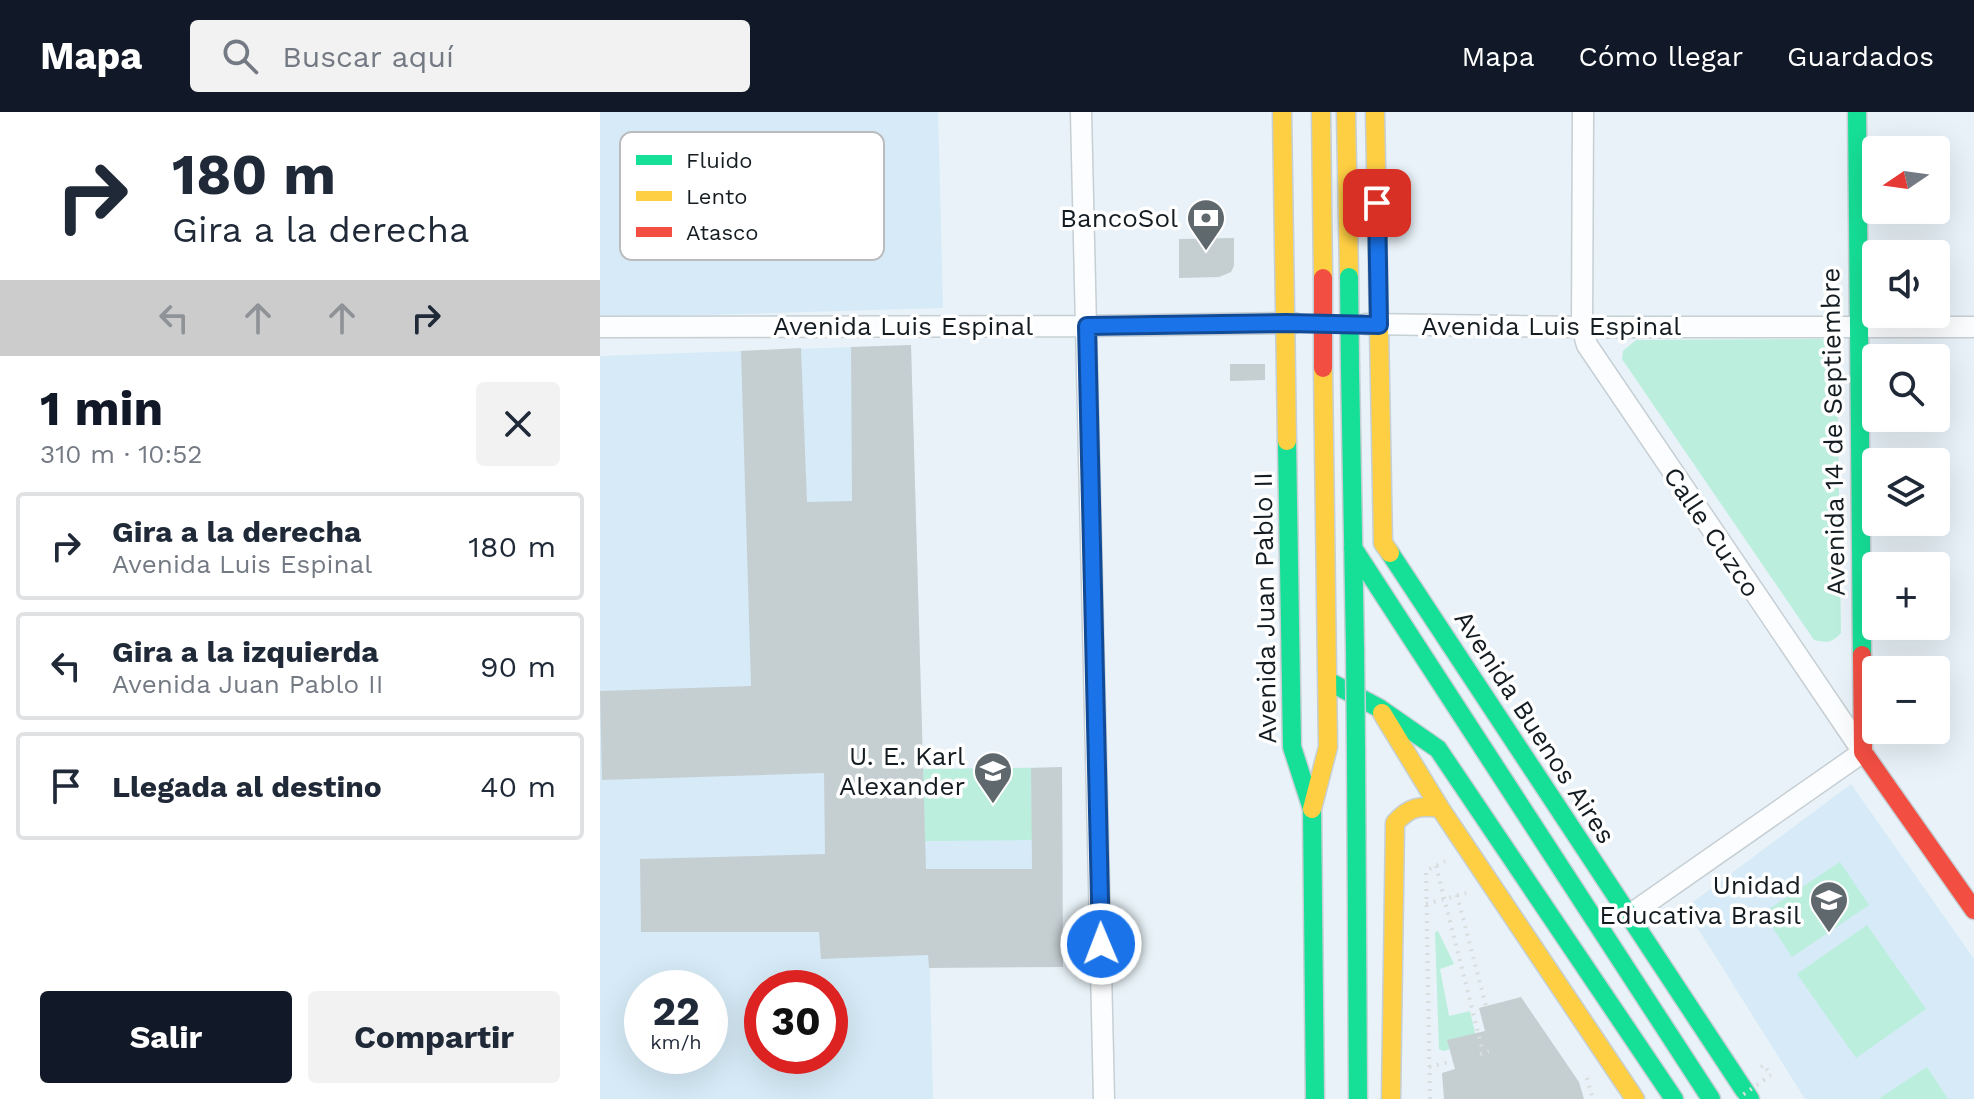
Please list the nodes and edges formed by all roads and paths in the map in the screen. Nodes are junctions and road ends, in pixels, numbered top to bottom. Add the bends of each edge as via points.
1 (1081, 112) edge
2 (1282, 112) edge
3 (1321, 112) edge
4 (1346, 112) edge
5 (1375, 112) edge
6 (1583, 112) edge
7 (1857, 112) edge
8 (1286, 323) junction
9 (1379, 325) junction
10 (1087, 326) junction
11 (600, 327) edge
12 (1582, 327) junction
13 (1857, 327) junction
14 (1974, 327) edge
15 (1353, 548) junction
16 (1328, 681) junction
17 (1379, 708) junction
18 (1863, 752) junction
19 (1440, 808) junction
20 (1312, 809) junction
21 (1445, 860) dead end
22 (1436, 866) junction
23 (1469, 892) dead end
24 (1457, 895) junction
25 (1445, 899) junction
26 (1426, 904) junction
27 (1974, 910) edge
28 (1628, 916) junction
29 (1486, 1006) dead end
30 (1484, 1052) dead end
31 (1453, 1061) dead end
32 (1764, 1065) dead end
33 (1429, 1067) junction
34 (1104, 1099) edge
35 (1315, 1099) edge
36 (1358, 1099) edge
37 (1391, 1099) edge
38 (1430, 1099) edge
39 (1635, 1099) edge
40 (1674, 1099) edge
41 (1711, 1099) edge
42 (1737, 1099) edge
43 (1750, 1099) edge

1 - 10 street
2 - 8 main road, Avenida Juan Pablo II
3 - 16 main road, bridge
4 - 15 main road, bridge
5 - 9 main road
6 - 12 street, Calle Cuzco
7 - 13 main road, Avenida 14 de Septiembre
8 - 9 street, Avenida Luis Espinal
8 - 10 street, Avenida Luis Espinal
8 - 20 main road, Avenida Juan Pablo II via 1292,747
9 - 12 street, Avenida Luis Espinal
9 - 28 main road, Avenida Buenos Aires via 1383,543
10 - 11 street, Avenida Luis Espinal
10 - 34 street
12 - 13 street, Avenida Luis Espinal
12 - 18 street, Calle Cuzco via 1603,371
13 - 14 street, Avenida Luis Espinal
13 - 18 main road, Avenida 14 de Septiembre
15 - 36 main road, bridge
15 - 41 main road
16 - 17 main road
16 - 20 main road via 1328,747
17 - 19 main road
17 - 40 main road via 1438,749
18 - 27 main road, Calle Cuzco
18 - 28 street
19 - 37 main road via 1406,809 1395,823
19 - 39 main road
20 - 35 main road, Avenida Juan Pablo II
21 - 22 path
22 - 25 path
22 - 26 path via 1426,871
23 - 24 path
24 - 25 path
24 - 29 path
25 - 26 path
25 - 30 path
26 - 33 path
28 - 43 main road, Avenida Buenos Aires
31 - 33 path
32 - 42 path, bridge via 1771,1075
33 - 38 path

